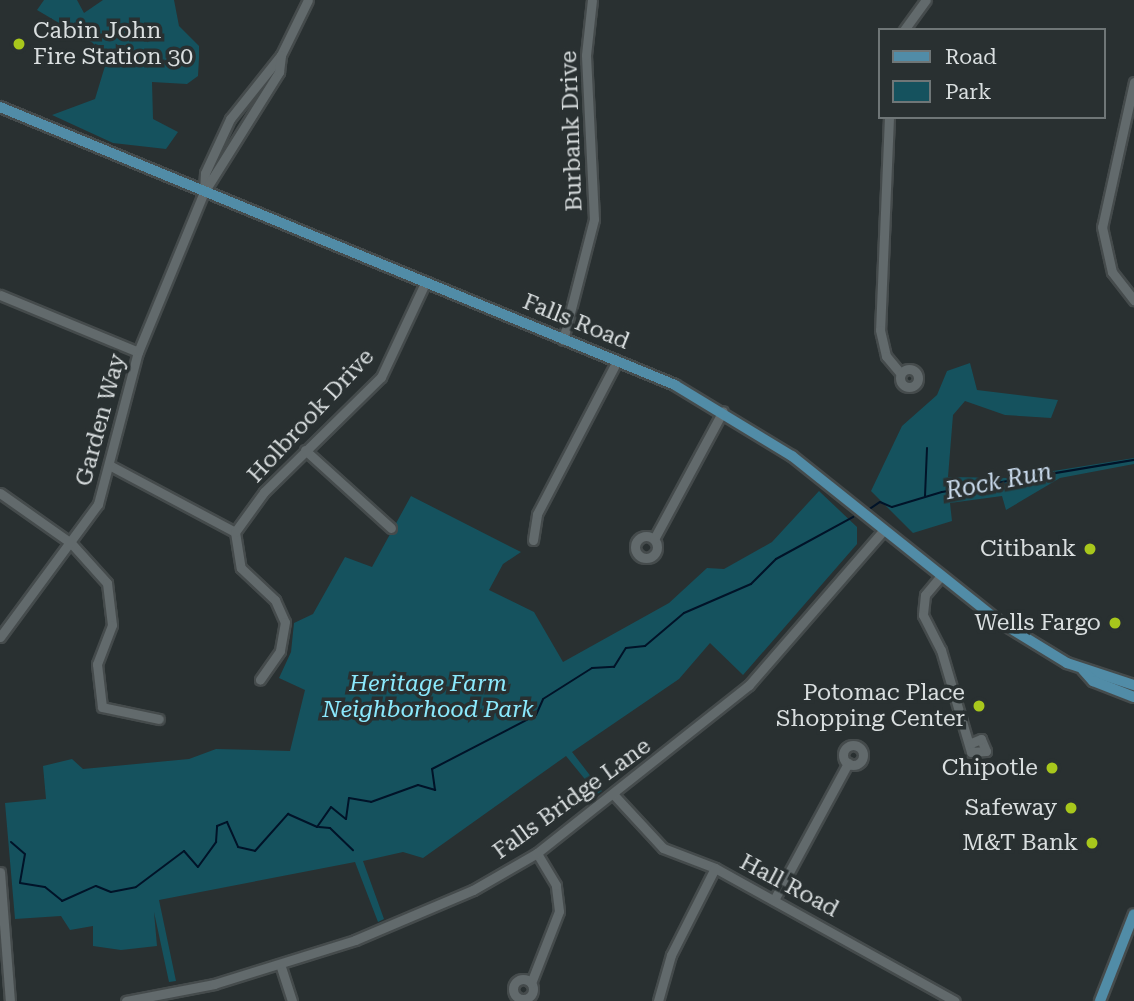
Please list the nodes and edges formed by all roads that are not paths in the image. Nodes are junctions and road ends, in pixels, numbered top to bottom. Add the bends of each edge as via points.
1 (308, 0) edge
2 (592, 0) edge
3 (926, 0) edge
4 (905, 28) edge
5 (1134, 82) edge
6 (0, 107) edge
7 (1130, 115) edge
8 (889, 119) edge
9 (204, 192) junction
10 (425, 283) junction
11 (0, 296) edge
12 (1134, 300) edge
13 (563, 340) junction
14 (138, 352) junction
15 (617, 361) junction
16 (901, 374) dead end
17 (723, 411) junction
18 (305, 450) junction
19 (111, 466) junction
20 (0, 493) edge
21 (391, 528) dead end
22 (883, 531) junction
23 (235, 532) junction
24 (654, 539) dead end
25 (533, 540) dead end
26 (71, 543) junction
27 (940, 577) junction
28 (0, 637) edge
29 (1083, 670) junction
30 (260, 680) dead end
31 (1134, 685) edge
32 (1134, 697) edge
33 (159, 719) dead end
34 (971, 743) dead end
35 (848, 763) dead end
36 (614, 795) junction
37 (537, 852) junction
38 (715, 868) junction
39 (0, 872) edge
40 (774, 900) junction
41 (1134, 914) edge
42 (280, 964) junction
43 (531, 983) dead end
44 (10, 1001) edge
45 (126, 1001) edge
46 (292, 1001) edge
47 (658, 1001) edge
48 (955, 1001) edge
49 (1100, 1001) edge

1 - 9 street, Garden Way via 281,55 230,119 205,173
2 - 13 street, Burbank Drive via 586,55 594,219
3 - 4 street
5 - 7 street
6 - 9 main road, Falls Road
7 - 12 street via 1102,227 1112,272
8 - 16 street via 880,330 886,356
9 - 10 main road, Falls Road
9 - 14 street, Garden Way
10 - 13 main road, Falls Road
10 - 18 street, Holbrook Drive via 381,377
11 - 14 street
13 - 15 main road, Falls Road
14 - 19 street, Garden Way
15 - 17 main road, Falls Road
15 - 25 street via 537,514
17 - 22 main road, Falls Road via 792,456
17 - 24 street
18 - 21 street
18 - 23 street, Holbrook Drive
19 - 23 street
19 - 26 street, Garden Way via 98,504
20 - 26 street
22 - 27 main road, Falls Road
22 - 36 street, Falls Bridge Lane via 749,685
23 - 30 street via 241,568 275,600 285,622 280,651
26 - 28 street, Garden Way
26 - 33 street via 95,564 112,601 112,625 97,664 102,707
27 - 29 main road, Falls Road via 1000,622
27 - 34 street via 925,595 923,615
29 - 31 main road, Falls Road
29 - 32 main road, Falls Road via 1093,681
35 - 40 street
36 - 37 street, Falls Bridge Lane
36 - 38 street, Hall Road via 663,848
37 - 42 street, Falls Bridge Lane via 422,914
37 - 43 street via 556,886 559,911
38 - 40 street, Hall Road
38 - 47 street via 671,955
39 - 44 street
40 - 48 street, Hall Road
41 - 49 main road
42 - 45 street, Falls Bridge Lane
42 - 46 street

